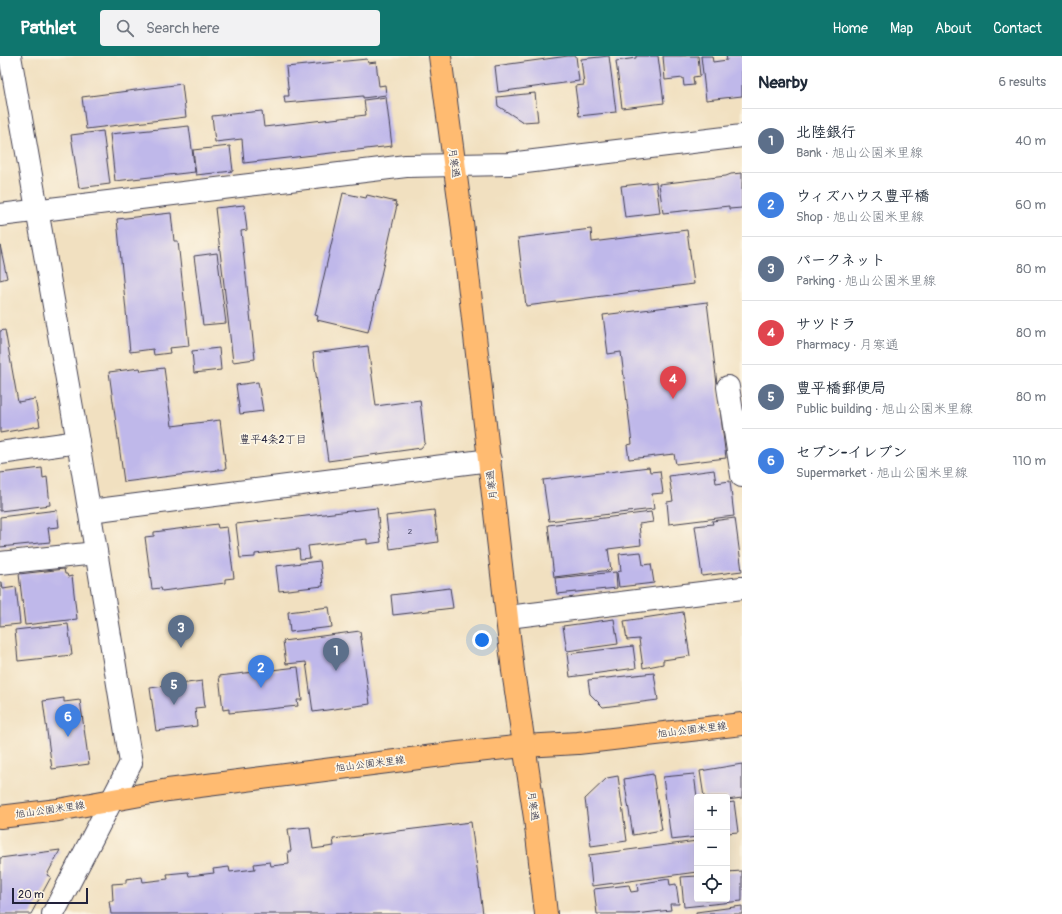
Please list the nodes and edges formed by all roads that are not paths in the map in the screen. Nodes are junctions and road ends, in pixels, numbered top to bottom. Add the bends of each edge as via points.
1 (10, 56) edge
2 (440, 56) edge
3 (742, 136) edge
4 (454, 164) junction
5 (38, 210) junction
6 (0, 215) edge
7 (728, 387) dead end
8 (78, 442) junction
9 (0, 453) edge
10 (490, 460) junction
11 (742, 470) edge
12 (90, 511) junction
13 (96, 552) junction
14 (0, 563) edge
15 (742, 588) edge
16 (508, 618) junction
17 (742, 724) edge
18 (524, 746) junction
19 (110, 801) junction
20 (0, 817) edge
21 (54, 914) edge
22 (546, 914) edge

1 - 5 street
2 - 4 main road, 月寒通
3 - 4 street via 509,164
4 - 5 street via 406,166
4 - 10 main road, 月寒通
5 - 6 street
5 - 8 street
7 - 11 street
8 - 9 street
8 - 12 street
10 - 12 street
10 - 16 main road, 月寒通
12 - 13 street
13 - 14 street
13 - 19 street via 131,762
15 - 16 street
16 - 18 main road, 月寒通
17 - 18 main road, 旭山公園米里線 via 578,743
18 - 19 main road, 旭山公園米里線 via 172,790
18 - 22 main road, 月寒通
19 - 20 main road, 旭山公園米里線
19 - 21 street

